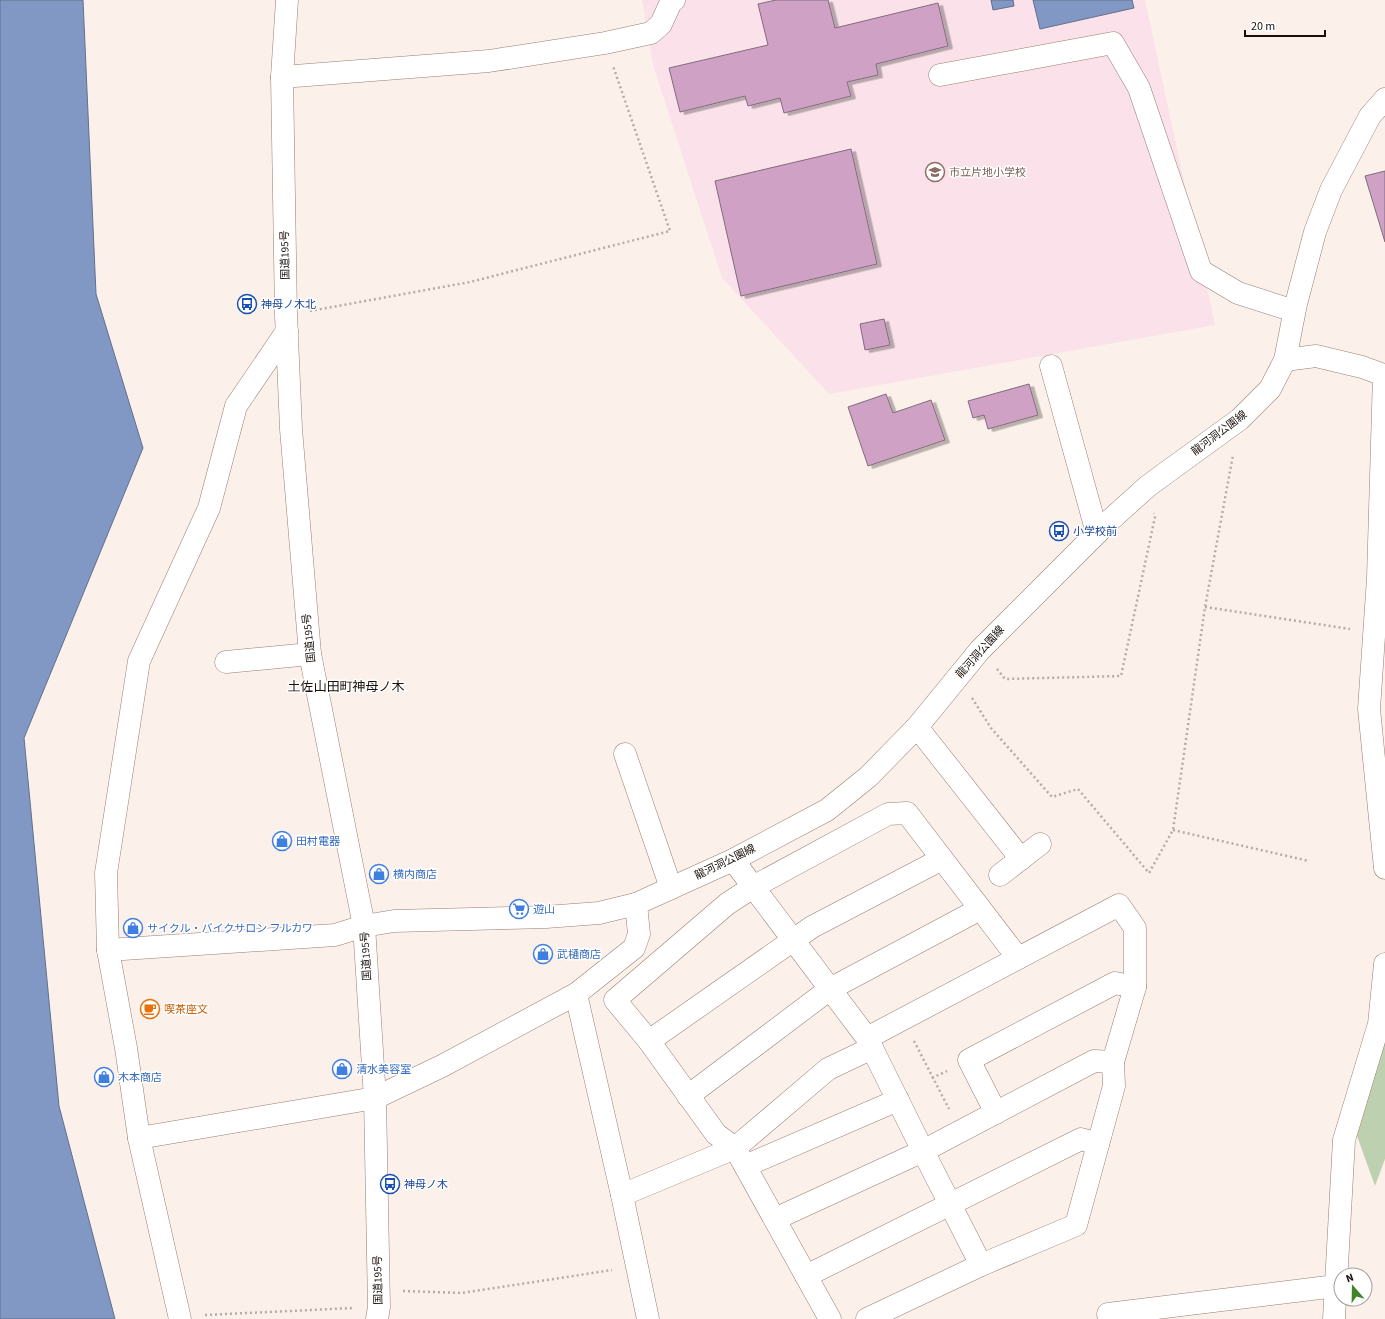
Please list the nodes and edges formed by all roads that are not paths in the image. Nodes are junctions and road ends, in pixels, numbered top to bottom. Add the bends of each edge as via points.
1 (287, 0) edge
2 (674, 0) edge
3 (940, 75) dead end
4 (282, 77) junction
5 (1385, 99) edge
6 (1294, 311) junction
7 (287, 323) junction
8 (1284, 360) junction
9 (1051, 366) dead end
10 (1097, 533) junction
11 (310, 654) junction
12 (226, 662) dead end
13 (917, 727) junction
14 (625, 754) dead end
15 (1040, 844) dead end
16 (942, 859) junction
17 (1021, 859) junction
18 (733, 860) junction
19 (1385, 868) edge
20 (1000, 875) dead end
21 (753, 887) junction
22 (671, 888) junction
23 (636, 904) junction
24 (980, 909) junction
25 (364, 926) junction
26 (793, 941) junction
27 (108, 950) junction
28 (1018, 958) junction
29 (1385, 964) edge
30 (1135, 987) junction
31 (830, 989) junction
32 (576, 994) junction
33 (649, 1041) junction
34 (869, 1043) junction
35 (1113, 1062) junction
36 (688, 1096) junction
37 (375, 1098) junction
38 (898, 1100) junction
39 (996, 1113) junction
40 (138, 1138) junction
41 (1098, 1144) junction
42 (923, 1151) junction
43 (740, 1157) junction
44 (622, 1195) junction
45 (951, 1205) junction
46 (774, 1219) junction
47 (981, 1265) junction
48 (1337, 1267) edge
49 (806, 1276) junction
50 (1333, 1286) edge
51 (378, 1306) edge
52 (1335, 1307) edge
53 (1108, 1314) dead end
54 (180, 1317) edge
55 (648, 1319) edge
56 (830, 1319) edge
57 (867, 1319) edge
58 (1334, 1319) edge

1 - 4 main road, 国道195号
2 - 4 main road via 661,24 651,33 489,61
3 - 6 main road via 1114,43 1139,88 1201,271 1238,293
4 - 7 main road, 国道195号
5 - 6 main road, 龍河洞公園線 via 1370,116 1331,190 1316,232
6 - 8 main road, 龍河洞公園線
7 - 11 main road, 国道195号 via 291,429
7 - 27 main road via 236,406 209,508 139,661 106,873
8 - 10 main road, 龍河洞公園線 via 1270,389 1240,419 1148,486
8 - 19 main road via 1316,356 1384,375 1378,578 1369,709
9 - 10 main road
10 - 13 main road, 龍河洞公園線 via 980,650
11 - 12 main road
11 - 25 main road, 国道195号
13 - 17 main road
13 - 18 main road, 龍河洞公園線 via 868,777 827,810
14 - 22 main road
15 - 17 main road
16 - 21 main road via 906,813 888,814
16 - 24 main road
16 - 26 main road via 812,927
17 - 20 main road
18 - 21 main road
18 - 22 main road, 龍河洞公園線
21 - 26 main road
21 - 33 main road via 727,904 615,1000
22 - 23 main road, 龍河洞公園線
23 - 25 main road, 龍河洞公園線 via 599,913 394,922
23 - 32 main road via 640,934 634,948
24 - 28 main road
24 - 31 main road
25 - 27 main road, 龍河洞公園線 via 335,935
25 - 37 main road, 国道195号
26 - 31 main road
26 - 33 main road
27 - 40 main road via 126,1048
28 - 30 main road via 1118,905 1135,928
28 - 34 main road via 903,1019
29 - 48 main road via 1379,1024 1344,1140
30 - 35 main road
30 - 39 main road via 1115,982 969,1060
31 - 34 main road
31 - 36 main road
32 - 37 main road via 442,1066
32 - 44 main road
33 - 36 main road
34 - 38 main road
34 - 43 main road via 828,1069
35 - 39 main road via 1094,1061
35 - 41 main road via 1114,1086
36 - 43 main road via 716,1134
37 - 40 main road
37 - 51 main road, 国道195号
38 - 42 main road
38 - 43 main road
39 - 42 main road
40 - 54 main road
41 - 45 main road via 1081,1139
41 - 47 main road via 1076,1224
42 - 45 main road
42 - 46 main road
43 - 44 main road
43 - 46 main road
44 - 55 main road
45 - 47 main road
45 - 49 main road
46 - 49 main road
47 - 57 main road
49 - 56 main road
50 - 53 main road
52 - 58 main road

